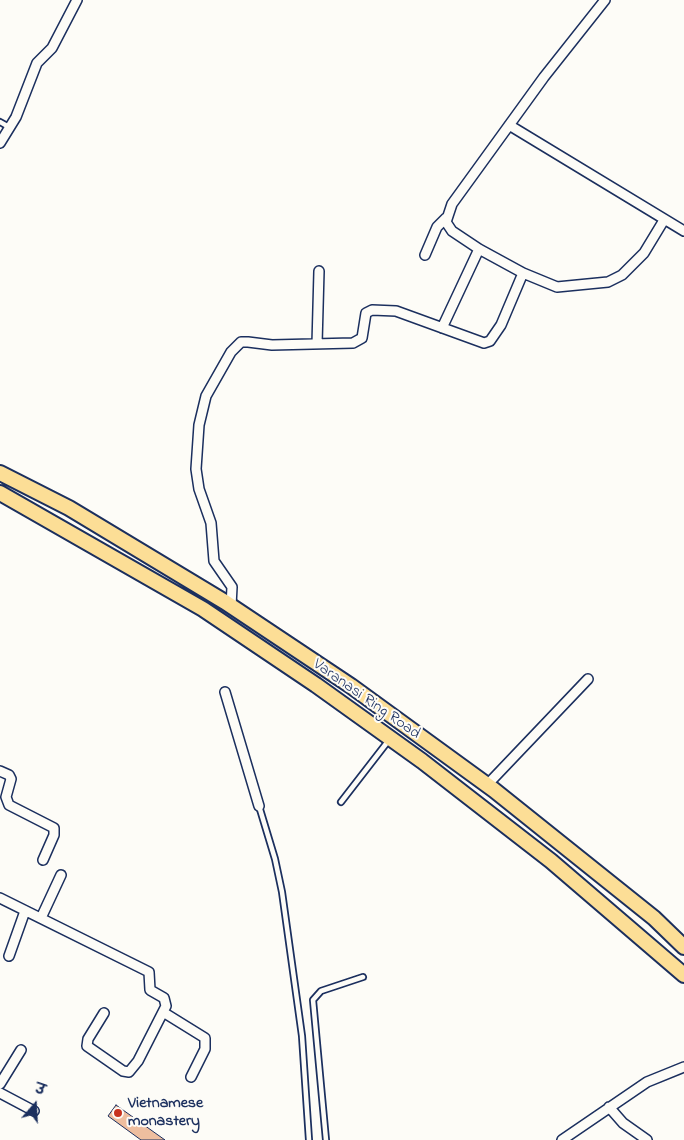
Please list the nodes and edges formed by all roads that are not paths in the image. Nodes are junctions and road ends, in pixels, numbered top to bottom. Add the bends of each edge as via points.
1 (77, 0) edge
2 (605, 0) edge
3 (0, 122) edge
4 (509, 125) junction
5 (9, 127) junction
6 (0, 143) edge
7 (446, 218) junction
8 (664, 220) junction
9 (684, 232) edge
10 (479, 249) junction
11 (424, 255) dead end
12 (319, 271) dead end
13 (524, 273) junction
14 (442, 328) junction
15 (317, 344) junction
16 (0, 473) edge
17 (0, 493) edge
18 (231, 606) junction
19 (588, 678) dead end
20 (225, 692) dead end
21 (390, 738) junction
22 (0, 771) edge
23 (487, 785) junction
24 (341, 802) dead end
25 (259, 806) joint
26 (43, 860) dead end
27 (61, 875) dead end
28 (0, 898) edge
29 (25, 911) junction
30 (41, 918) junction
31 (654, 918) junction
32 (684, 937) edge
33 (684, 947) edge
34 (9, 956) dead end
35 (684, 975) edge
36 (363, 977) dead end
37 (164, 1012) junction
38 (104, 1013) dead end
39 (21, 1050) dead end
40 (684, 1067) edge
41 (191, 1077) dead end
42 (0, 1084) edge
43 (0, 1094) edge
44 (608, 1107) junction
45 (34, 1111) dead end
46 (568, 1138) edge
47 (309, 1140) edge
48 (326, 1140) edge
49 (648, 1140) edge

1 - 5 street via 52,48 37,62
2 - 4 street
3 - 5 lane
4 - 7 street via 452,204
4 - 8 street
5 - 6 street
7 - 10 street via 452,231
7 - 11 street via 437,228
8 - 9 street
8 - 13 street via 644,253 622,275 608,282 557,287
10 - 13 street
10 - 14 street
12 - 15 street
13 - 14 street via 501,325 490,341 484,344 476,342
14 - 15 street via 396,311 372,310 366,313 363,334 358,342
15 - 18 street via 272,346 241,342 220,368 206,396 199,425 197,478 211,524 214,561 232,587
16 - 18 highway, Varanasi Ring Road via 69,508
17 - 21 highway, Varanasi Ring Road via 203,609
18 - 23 highway, Varanasi Ring Road via 352,686
19 - 23 street
20 - 25 street
21 - 24 lane
21 - 35 highway, Varanasi Ring Road via 550,861
22 - 26 street via 11,779 6,797 9,805 54,828
23 - 31 highway, Varanasi Ring Road
25 - 47 lane via 276,859 282,892 302,1036
27 - 30 street
28 - 29 street
29 - 30 street
29 - 34 street
30 - 37 street via 147,970 150,990 166,1000
31 - 32 street
31 - 33 highway, Varanasi Ring Road
36 - 48 lane via 321,990 313,1000
37 - 38 street via 138,1061 131,1071 126,1072 87,1046
37 - 41 street via 205,1038 204,1049
39 - 42 street
40 - 44 street via 647,1082
43 - 45 street
44 - 46 street
44 - 49 street

